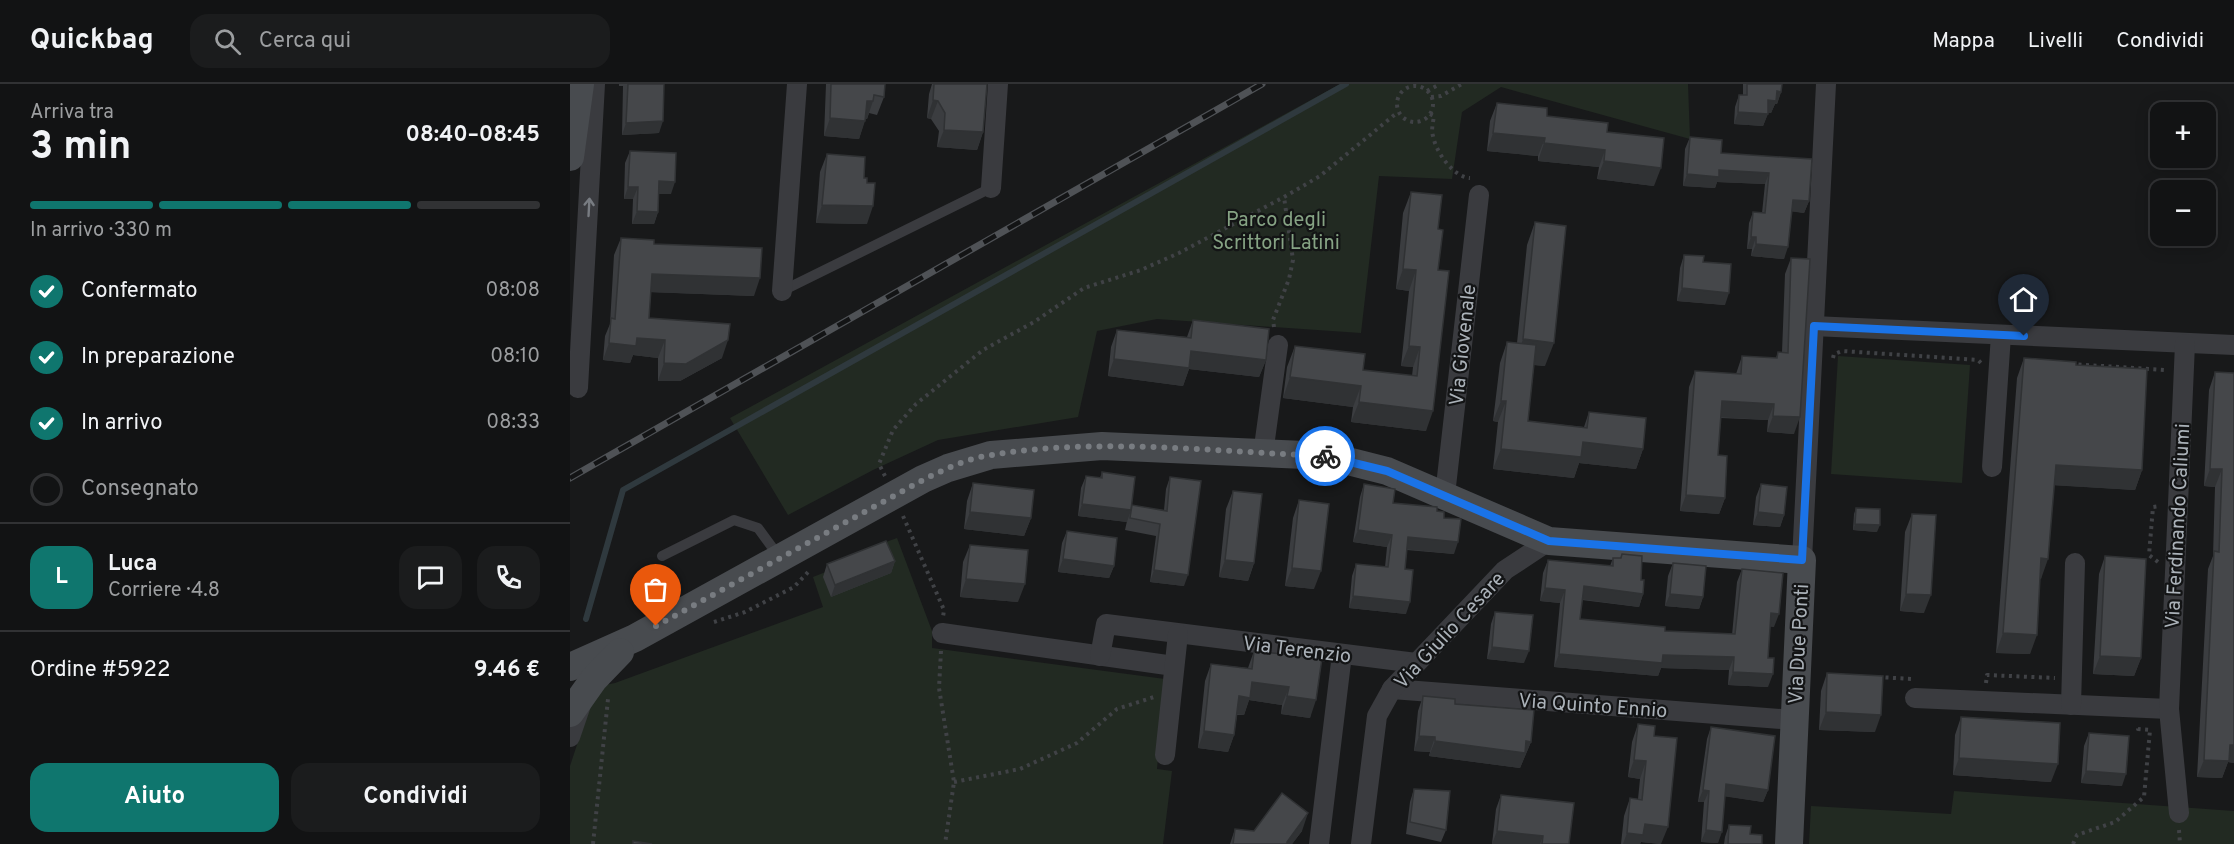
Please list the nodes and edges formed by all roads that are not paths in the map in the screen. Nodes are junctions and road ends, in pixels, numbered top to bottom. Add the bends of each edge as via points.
1 (797, 84) edge
2 (998, 84) edge
3 (1826, 84) edge
4 (582, 87) edge
5 (570, 157) edge
6 (991, 188) joint
7 (1478, 198) road end
8 (578, 263) edge
9 (782, 291) joint
10 (1814, 326) junction
11 (2001, 335) junction
12 (2185, 344) junction
13 (1278, 345) road end
14 (2234, 345) edge
15 (578, 388) dead end
16 (1263, 454) junction
17 (1992, 467) dead end
18 (1445, 495) junction
19 (1549, 541) junction
20 (662, 556) dead end
21 (780, 558) junction
22 (1802, 560) junction
23 (2075, 563) dead end
24 (942, 633) road end
25 (1178, 634) junction
26 (1342, 654) junction
27 (1100, 656) junction
28 (1416, 663) junction
29 (1174, 666) junction
30 (589, 682) edge
31 (1915, 688) road end
32 (1392, 689) junction
33 (2072, 705) junction
34 (2169, 709) junction
35 (570, 713) edge
36 (1794, 720) junction
37 (570, 737) edge
38 (1165, 755) dead end
39 (2179, 813) dead end
40 (1319, 844) edge
41 (1361, 844) edge
42 (1789, 844) edge

1 - 9 street
2 - 6 street
3 - 10 street, Via Due Ponti
4 - 5 street
8 -> 4 street
6 - 9 lane
7 - 18 street, Via Giovenale
8 - 15 street
10 - 11 street
10 - 22 street, Via Due Ponti
11 - 12 street
11 - 17 street
12 - 14 street
12 - 34 street, Via Ferdinando Caliumi
13 - 16 street
16 - 18 street via 1328,456 1387,471
16 - 21 street via 1102,446 991,455 948,468 900,507
18 - 19 street
19 - 22 street
19 - 28 street, Via Giulio Cesare via 1505,570
20 - 21 lane via 735,520 758,528
21 - 30 street via 635,638
22 - 36 street, Via Due Ponti
23 - 33 street
24 - 27 street
25 - 26 street, Via Terenzio
25 - 27 street, Via Terenzio via 1106,624
25 - 29 street
26 - 28 street, Via Terenzio
26 - 40 street
27 - 29 street
28 - 32 street, Via Giulio Cesare
29 - 38 street
30 - 35 street
30 - 37 street
31 - 33 street
32 - 36 street, Via Quinto Ennio
32 - 41 street, Via Giulio Cesare via 1377,716
33 - 34 street
34 - 39 street, Via Ferdinando Caliumi
36 - 42 street, Via Due Ponti

